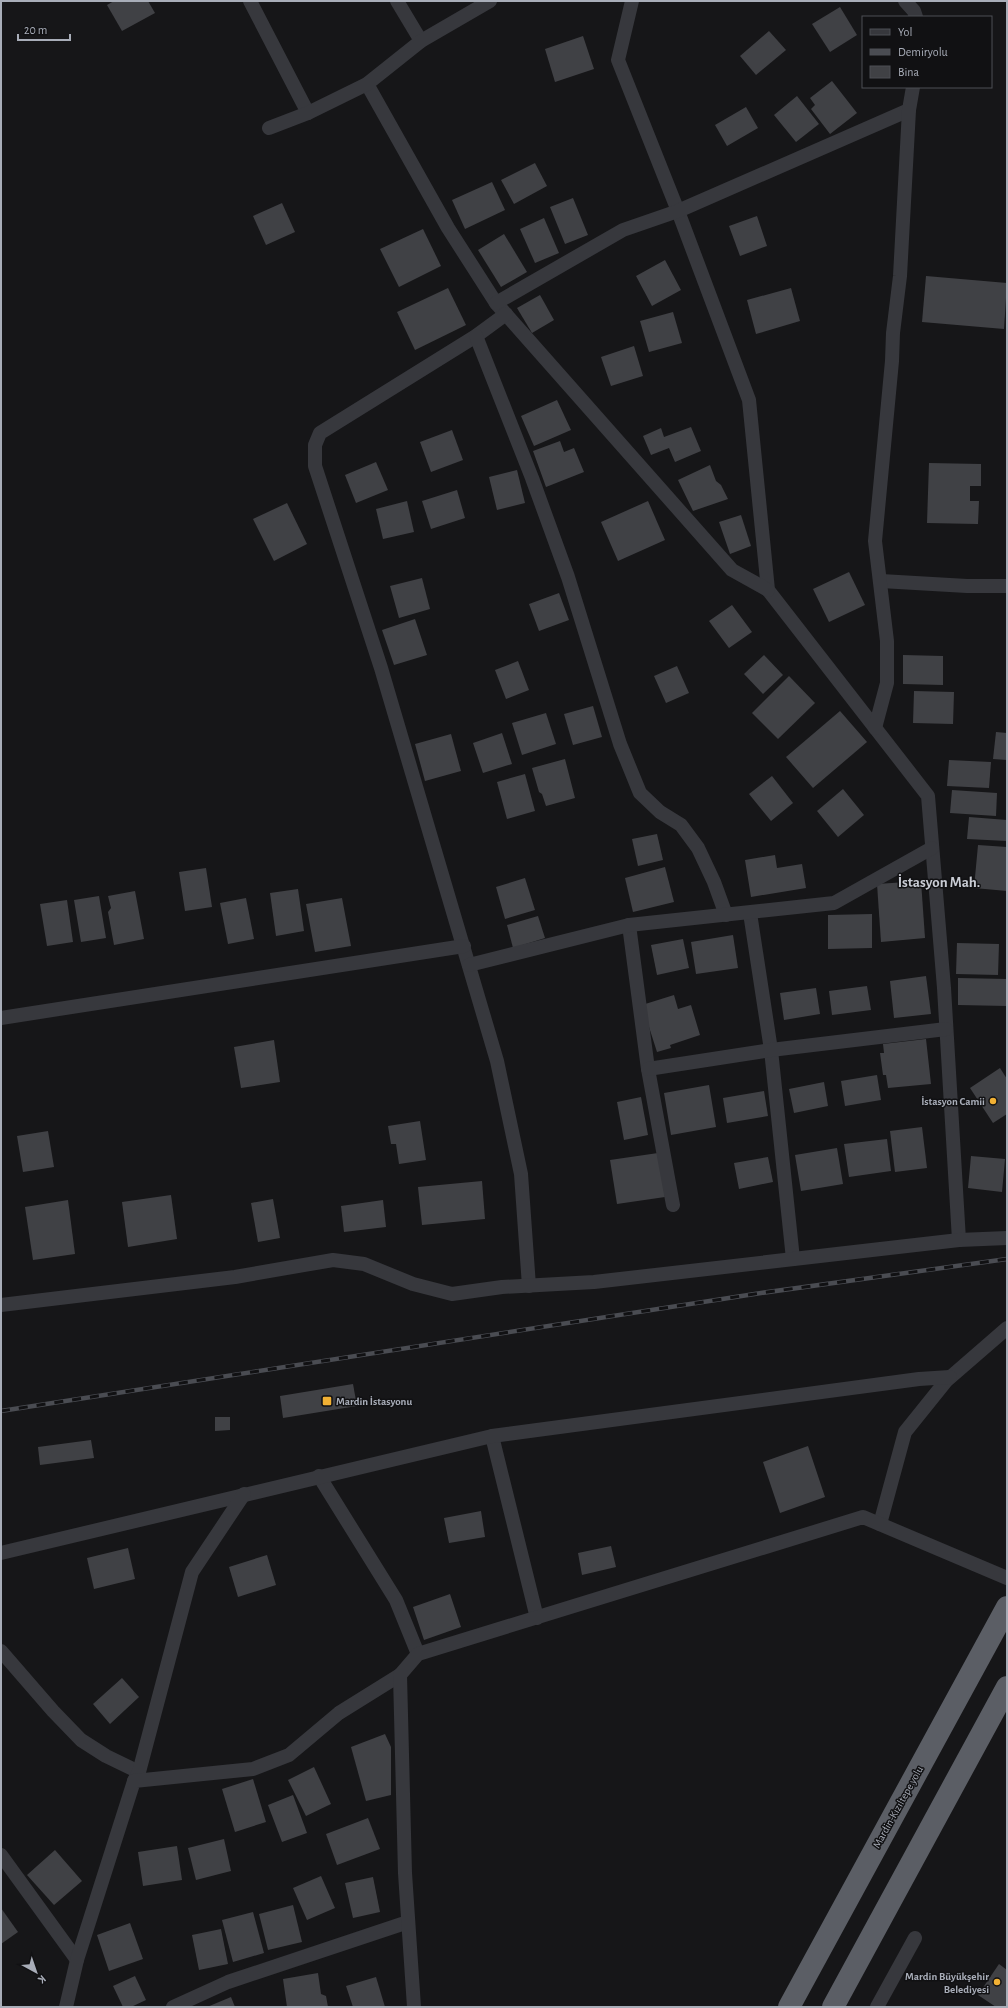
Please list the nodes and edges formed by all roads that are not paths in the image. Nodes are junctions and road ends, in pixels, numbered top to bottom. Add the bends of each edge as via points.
1 (250, 1) edge
2 (397, 1) edge
3 (490, 1) edge
4 (632, 1) edge
5 (905, 1) edge
6 (916, 16) edge
7 (421, 41) junction
8 (367, 84) junction
9 (913, 88) edge
10 (909, 110) junction
11 (308, 113) junction
12 (269, 128) dead end
13 (678, 211) junction
14 (496, 303) junction
15 (506, 314) junction
16 (476, 336) junction
17 (881, 581) junction
18 (1007, 586) edge
19 (768, 590) junction
20 (875, 728) junction
21 (932, 848) junction
22 (750, 913) junction
23 (726, 915) junction
24 (629, 925) junction
25 (464, 946) junction
26 (469, 965) junction
27 (1, 1018) edge
28 (946, 1029) junction
29 (771, 1050) junction
30 (648, 1069) junction
31 (673, 1205) dead end
32 (1007, 1238) edge
33 (959, 1240) junction
34 (793, 1259) junction
35 (529, 1286) junction
36 (1, 1305) edge
37 (1007, 1328) edge
38 (950, 1377) junction
39 (492, 1436) junction
40 (319, 1476) junction
41 (244, 1494) junction
42 (880, 1524) junction
43 (1, 1553) edge
44 (1007, 1578) edge
45 (1007, 1607) edge
46 (537, 1618) junction
47 (1, 1651) edge
48 (418, 1654) junction
49 (400, 1675) junction
50 (1007, 1687) edge
51 (137, 1776) junction
52 (1, 1855) edge
53 (408, 1922) junction
54 (915, 1938) dead end
55 (76, 1960) junction
56 (66, 2007) edge
57 (173, 2007) edge
58 (414, 2007) edge
59 (789, 2007) edge
60 (833, 2007) edge
61 (877, 2007) edge

1 - 11 street
2 - 7 street
3 - 7 street
4 - 13 street via 618,60
5 - 6 street
7 - 8 street
8 - 11 street
8 - 14 street via 448,228
9 - 10 street
10 - 13 street
10 - 17 street via 900,276 875,541
11 - 12 street
13 - 14 street via 623,230
13 - 19 street via 749,400
14 - 15 street
15 - 16 street
15 - 19 street via 732,570
16 - 23 street via 566,570 620,744 640,793 660,812 681,825 698,848
16 - 25 street via 320,433 314,445 315,466 381,668
17 - 18 street
17 - 20 street via 887,642 887,683
19 - 20 street
20 - 21 street via 928,796
21 - 22 street via 834,903
21 - 28 street
22 - 23 street
22 - 29 street
23 - 24 street
24 - 26 street
24 - 30 street
25 - 26 street
25 - 27 street
26 - 35 street via 496,1061 521,1174
28 - 29 street
28 - 33 street
29 - 30 street
29 - 34 street
30 - 31 street
32 - 33 street
33 - 34 street
34 - 35 street via 594,1282
35 - 36 street via 452,1294 413,1284 364,1264 333,1260 235,1277
37 - 38 street
38 - 39 street via 911,1380
38 - 42 street via 904,1432
39 - 40 street
39 - 46 street
40 - 41 street
40 - 48 street via 396,1600
41 - 43 street
41 - 51 street via 192,1572
42 - 44 street
42 - 46 street via 863,1517
45 - 59 highway, Mardin-Kızıltepe yolu
46 - 48 street
47 - 51 street via 81,1740
48 - 49 street
49 - 51 street via 340,1713 289,1755 253,1770
49 - 53 street
50 - 60 highway
51 - 55 street
52 - 55 street
53 - 57 street via 228,1982
53 - 58 street
54 - 61 street
55 - 56 street

